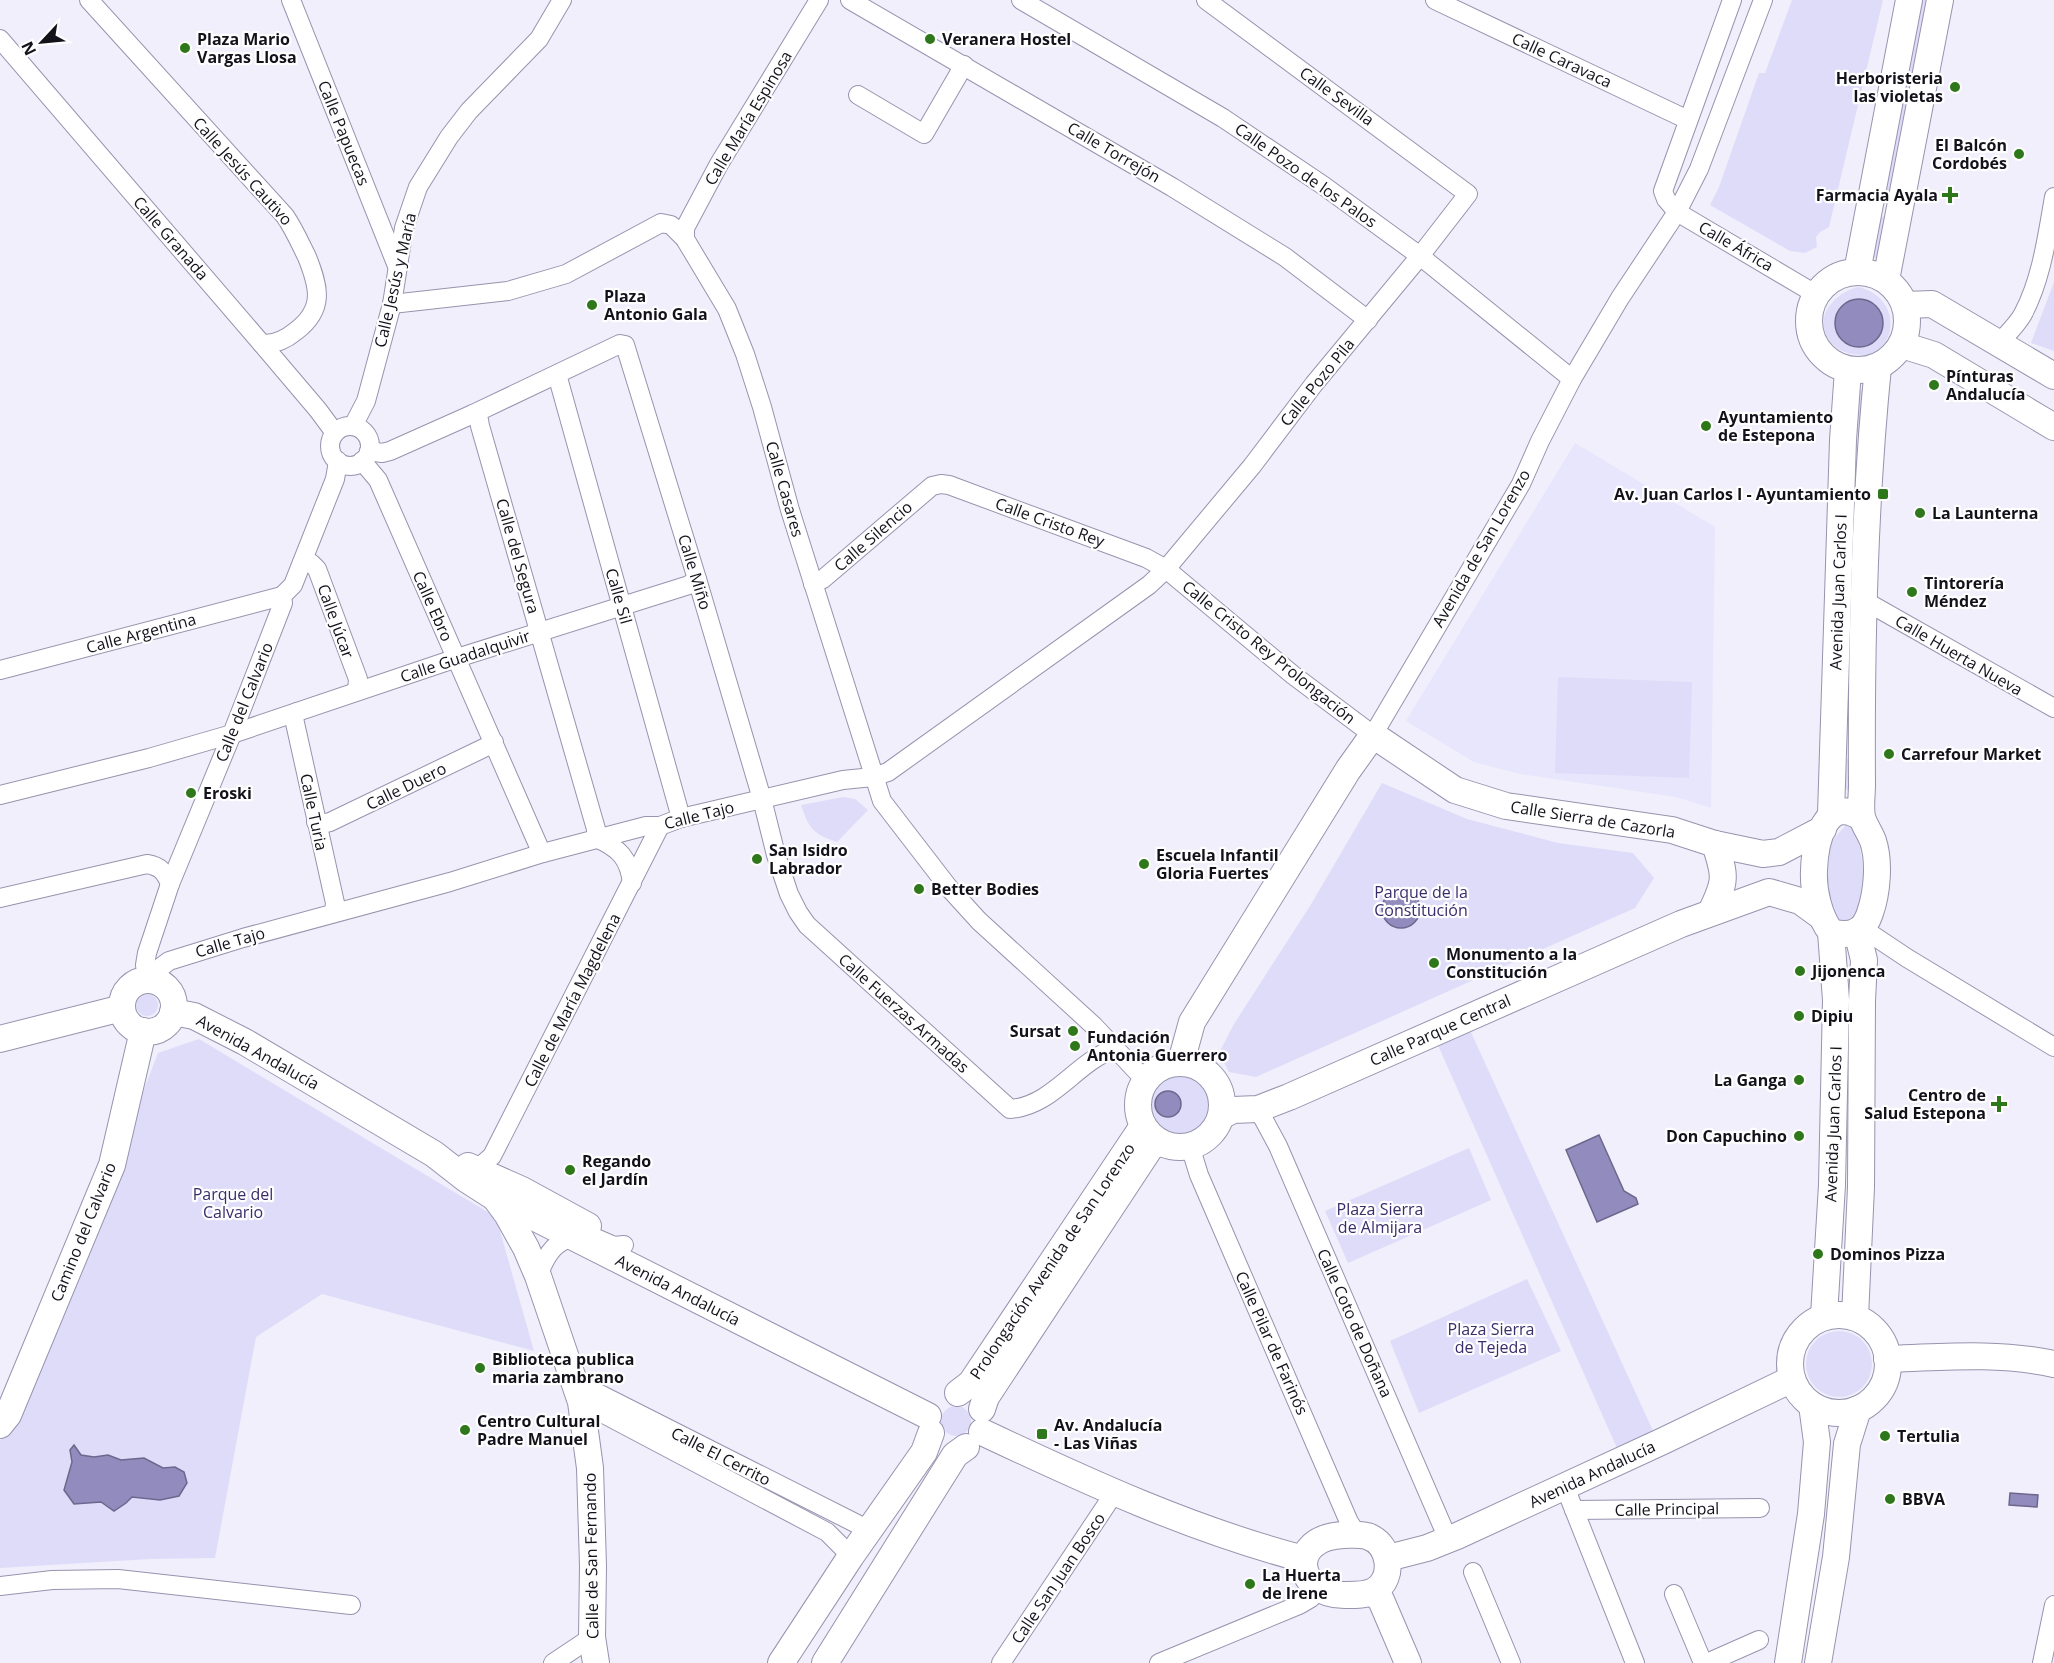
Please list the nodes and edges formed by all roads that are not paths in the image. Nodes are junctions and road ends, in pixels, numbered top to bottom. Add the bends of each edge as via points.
1 (89, 0) edge
2 (291, 0) edge
3 (562, 0) edge
4 (819, 0) edge
5 (850, 0) edge
6 (1021, 0) edge
7 (1206, 0) edge
8 (1435, 0) edge
9 (1763, 0) edge
10 (1909, 0) edge
11 (1940, 0) edge
12 (1731, 4) edge
13 (1756, 19) junction
14 (2, 42) edge
15 (964, 65) junction
16 (858, 95) dead end
17 (1688, 120) junction
18 (1468, 194) joint
19 (2054, 196) edge
20 (1677, 212) junction
21 (686, 238) junction
22 (1420, 256) junction
23 (397, 266) junction
24 (1857, 272) junction
25 (1886, 280) junction
26 (1817, 295) junction
27 (392, 304) junction
28 (1905, 305) junction
29 (1368, 320) junction
30 (1999, 343) junction
31 (262, 344) junction
32 (1902, 345) junction
33 (1878, 367) junction
34 (1848, 370) junction
35 (558, 374) junction
36 (2054, 376) edge
37 (1572, 379) junction
38 (473, 414) junction
39 (353, 426) junction
40 (2054, 427) edge
41 (334, 433) junction
42 (366, 456) junction
43 (338, 461) junction
44 (932, 486) joint
45 (302, 563) junction
46 (1166, 569) junction
47 (697, 579) junction
48 (813, 584) junction
49 (282, 596) junction
50 (1865, 601) junction
51 (622, 605) junction
52 (540, 632) junction
53 (457, 658) junction
54 (0, 670) edge
55 (357, 691) junction
56 (2054, 708) edge
57 (297, 712) junction
58 (232, 734) junction
59 (1373, 735) junction
60 (494, 742) junction
61 (873, 777) junction
62 (0, 795) edge
63 (762, 800) junction
64 (681, 818) junction
65 (1862, 818) junction
66 (316, 822) junction
67 (1827, 822) junction
68 (660, 826) junction
69 (596, 838) junction
70 (1715, 844) junction
71 (543, 853) junction
72 (632, 883) junction
73 (170, 884) junction
74 (0, 898) edge
75 (334, 912) junction
76 (1711, 912) junction
77 (1826, 925) junction
78 (1860, 930) junction
79 (151, 980) junction
80 (122, 1008) junction
81 (173, 1012) junction
82 (143, 1031) junction
83 (0, 1039) edge
84 (2054, 1047) edge
85 (1114, 1049) junction
86 (1181, 1062) junction
87 (1145, 1080) junction
88 (1258, 1109) junction
89 (1221, 1116) junction
90 (1150, 1134) junction
91 (1190, 1146) junction
92 (434, 1154) junction
93 (477, 1169) junction
94 (494, 1197) junction
95 (570, 1236) junction
96 (624, 1245) junction
97 (538, 1276) junction
98 (1824, 1316) junction
99 (1854, 1317) junction
100 (1887, 1359) junction
101 (2054, 1364) edge
102 (1792, 1379) junction
103 (578, 1392) junction
104 (958, 1393) junction
105 (1812, 1405) junction
106 (1858, 1409) junction
107 (930, 1418) junction
108 (0, 1425) edge
109 (977, 1429) junction
110 (1115, 1492) junction
111 (1569, 1499) junction
112 (1760, 1508) dead end
113 (869, 1530) junction
114 (1360, 1535) junction
115 (1448, 1539) junction
116 (851, 1556) junction
117 (1388, 1558) junction
118 (1304, 1559) junction
119 (1473, 1572) dead end
120 (0, 1586) edge
121 (1318, 1590) junction
122 (1372, 1592) junction
123 (1674, 1594) dead end
124 (351, 1605) dead end
125 (2054, 1605) edge
126 (592, 1637) junction
127 (1759, 1640) dead end
128 (553, 1663) edge
129 (596, 1663) edge
130 (781, 1663) edge
131 (825, 1663) edge
132 (1001, 1663) edge
133 (1159, 1663) edge
134 (1408, 1663) edge
135 (1511, 1663) edge
136 (1635, 1663) edge
137 (1705, 1663) edge
138 (1788, 1663) edge
139 (1818, 1663) edge
140 (2042, 1663) edge

1 - 31 street, Calle Jesús Cautivo via 295,230 318,289 317,303 308,320 295,332 277,342
2 - 23 street, Calle Papuecas
3 - 23 street, Calle Jesús y María via 539,39 449,137 418,187
4 - 21 street, Calle María Espinosa via 719,164 686,228
5 - 15 street, Calle Torrejón
6 - 22 street, Calle Pozo de los Palos via 1224,118
7 - 18 street, Calle Sevilla
8 - 17 street, Calle Caravaca
9 - 13 street, Avenida de San Lorenzo
10 - 24 main road
11 - 25 main road
12 - 13 street
12 - 17 street
13 - 20 street, Avenida de San Lorenzo via 1699,169
14 - 31 street, Calle Granada
15 - 16 street via 924,134
15 - 29 street, Calle Torrejón via 1285,257
17 - 20 street, Calle África via 1663,190
18 - 22 street, Calle Pozo Pila
19 - 30 street via 2033,292 2022,316
20 - 26 street, Calle África
20 - 37 street, Avenida de San Lorenzo
21 - 27 street, Calle Casares via 671,225 661,223 566,274 508,291
21 - 48 street, Calle Casares via 727,309 745,354
22 - 29 street, Calle Pozo Pila
22 - 37 street, Calle Pozo de los Palos
23 - 27 street, Calle Jesús y María
24 - 25 main road
24 - 26 main road via 1827,283
25 - 28 main road
26 - 34 main road via 1810,309 1813,340 1821,354
27 - 39 street, Calle Jesús y María via 366,401
28 - 30 main road via 1932,304
28 - 32 main road via 1908,319
29 - 46 street, Calle Pozo Pila
30 - 36 main road
31 - 41 street, Calle Granada
32 - 33 main road
32 - 40 main road via 1934,356
33 - 34 main road
33 - 50 main road, Avenida Juan Carlos I
34 - 67 main road, Avenida Juan Carlos I
35 - 38 street
35 - 47 street, Calle Miño via 625,345
35 - 51 street, Calle Sil
37 - 59 street, Avenida de San Lorenzo via 1521,484
38 - 42 street via 390,451
38 - 52 street, Calle del Segura via 478,420
39 - 41 street
39 - 42 street via 367,434
41 - 43 street via 330,445
42 - 43 street via 350,465
42 - 53 street, Calle Ebro
43 - 45 street, Calle del Calvario via 335,479
44 - 46 street, Calle Cristo Rey via 949,485
44 - 48 street, Calle Silencio
45 - 49 street, Calle del Calvario via 293,585
45 - 55 street, Calle Júcar via 311,562 317,569 358,680
46 - 59 street, Calle Cristo Rey Prolongación via 1293,675
46 - 61 street, Calle Tajo via 888,772
47 - 51 street, Calle Guadalquivir via 689,585
47 - 63 street, Calle Miño
48 - 61 street, Calle Casares
49 - 54 street, Calle Argentina
49 - 58 street, Calle del Calvario via 283,603
50 - 56 street, Calle Huerta Nueva
50 - 65 main road, Avenida Juan Carlos I
51 - 52 street, Calle Guadalquivir
51 - 64 street, Calle Sil
52 - 53 street, Calle Guadalquivir
52 - 69 street, Calle del Segura
53 - 55 street, Calle Guadalquivir
53 - 60 street, Calle Ebro
55 - 57 street, Calle Guadalquivir
57 - 58 street, Calle Guadalquivir
57 - 66 street, Calle Turia via 295,723
58 - 62 street, Calle Guadalquivir
58 - 73 street, Calle del Calvario
59 - 70 main road, Calle Sierra de Cazorla via 1455,790 1482,800 1672,830
59 - 86 main road, Avenida de San Lorenzo via 1192,1022
60 - 66 street, Calle Duero via 330,822
60 - 71 street, Calle Ebro
61 - 63 street, Calle Tajo via 843,780
61 - 85 street via 893,817 979,921
63 - 64 street, Calle Tajo
63 - 85 street, Calle Fuerzas Armadas via 789,894 807,925 1010,1109 1022,1108 1058,1089 1092,1060
64 - 68 street, Calle Tajo
65 - 67 main road via 1853,811 1841,810
65 - 78 main road via 1874,843 1877,870 1870,915
66 - 75 street, Calle Turia
67 - 70 main road, Calle Sierra de Cazorla via 1779,852 1763,854
67 - 77 main road, Avenida Juan Carlos I via 1816,850 1813,872
68 - 69 street, Calle Tajo
68 - 72 street, Calle de María Magdelena
69 - 71 street, Calle Tajo
69 - 72 street via 620,852
70 - 76 main road via 1723,888
71 - 75 street, Calle Tajo
72 - 93 street, Calle de María Magdelena via 492,1156
73 - 74 street via 163,870 147,864
73 - 79 street, Calle del Calvario via 147,953 145,965
75 - 79 street, Calle Tajo via 178,957
76 - 77 main road, Calle Parque Central via 1769,892 1800,901
76 - 88 main road, Calle Parque Central
77 - 78 main road via 1844,936
77 - 98 main road, Avenida Juan Carlos I via 1836,1000 1832,1185
78 - 84 street
78 - 99 main road via 1864,960 1861,1186
79 - 80 main road via 139,981 125,991
79 - 81 main road via 167,987 173,999
80 - 82 main road via 128,1023
80 - 83 main road
81 - 82 main road via 159,1030
81 - 92 main road, Avenida Andalucía via 194,1016 245,1042
82 - 108 main road, Camino del Calvario via 112,1165 8,1415
85 - 87 street
86 - 87 main road via 1161,1067
86 - 89 main road via 1204,1070 1214,1079 1220,1091
87 - 90 main road via 1137,1103 1138,1115
88 - 89 main road, Calle Parque Central via 1233,1110
88 - 115 street, Calle Coto de Doñana via 1278,1146
89 - 91 main road via 1210,1135
90 - 91 main road via 1169,1146
90 - 104 main road, Prolongación Avenida de San Lorenzo via 971,1383
90 - 109 main road, Prolongación Avenida de San Lorenzo via 1150,1148 986,1397
91 - 114 street, Calle Pilar de Farinós via 1198,1175 1349,1522
92 - 93 main road, Avenida Andalucía
92 - 94 main road, Avenida Andalucía
93 - 96 main road, Avenida Andalucía
94 - 95 main road, Avenida Andalucía
94 - 97 main road, Calle de San Fernando via 516,1229
95 - 96 street via 582,1232 614,1246
95 - 97 street via 553,1247
95 - 107 main road, Avenida Andalucía
96 - 107 main road, Avenida Andalucía
97 - 103 main road, Calle de San Fernando
98 - 99 main road
98 - 102 main road via 1799,1334 1789,1363
99 - 100 main road via 1877,1333
100 - 101 main road via 1980,1356
100 - 106 main road via 1881,1389
102 - 105 main road
102 - 111 main road, Avenida Andalucía
103 - 113 street, Calle El Cerrito
103 - 116 street, Calle El Cerrito via 827,1532
103 - 126 main road, Calle de San Fernando via 590,1468
104 - 107 main road via 942,1396
104 - 109 main road via 972,1398
105 - 106 main road via 1843,1413
105 - 138 main road via 1816,1454 1811,1514
106 - 139 main road via 1847,1444 1836,1557
107 - 109 main road via 942,1445 950,1448
107 - 113 main road via 924,1452
109 - 110 main road
109 - 131 main road, Prolongación Avenida de San Lorenzo via 955,1455
110 - 118 main road via 1216,1533
110 - 132 street, Calle San Juan Bosco
111 - 112 street, Calle Principal
111 - 115 main road, Avenida Andalucía
111 - 136 street
113 - 116 main road
114 - 117 main road via 1376,1541
114 - 118 main road via 1319,1539
115 - 117 main road, Avenida Andalucía
116 - 130 main road
117 - 122 main road via 1384,1581
118 - 121 main road via 1305,1572
119 - 135 street
120 - 124 street via 118,1579
121 - 122 main road via 1337,1595
121 - 133 street via 1299,1605
122 - 134 main road via 1381,1600
123 - 137 street
125 - 140 street
126 - 128 street
126 - 129 main road, Calle de San Fernando
127 - 137 street

